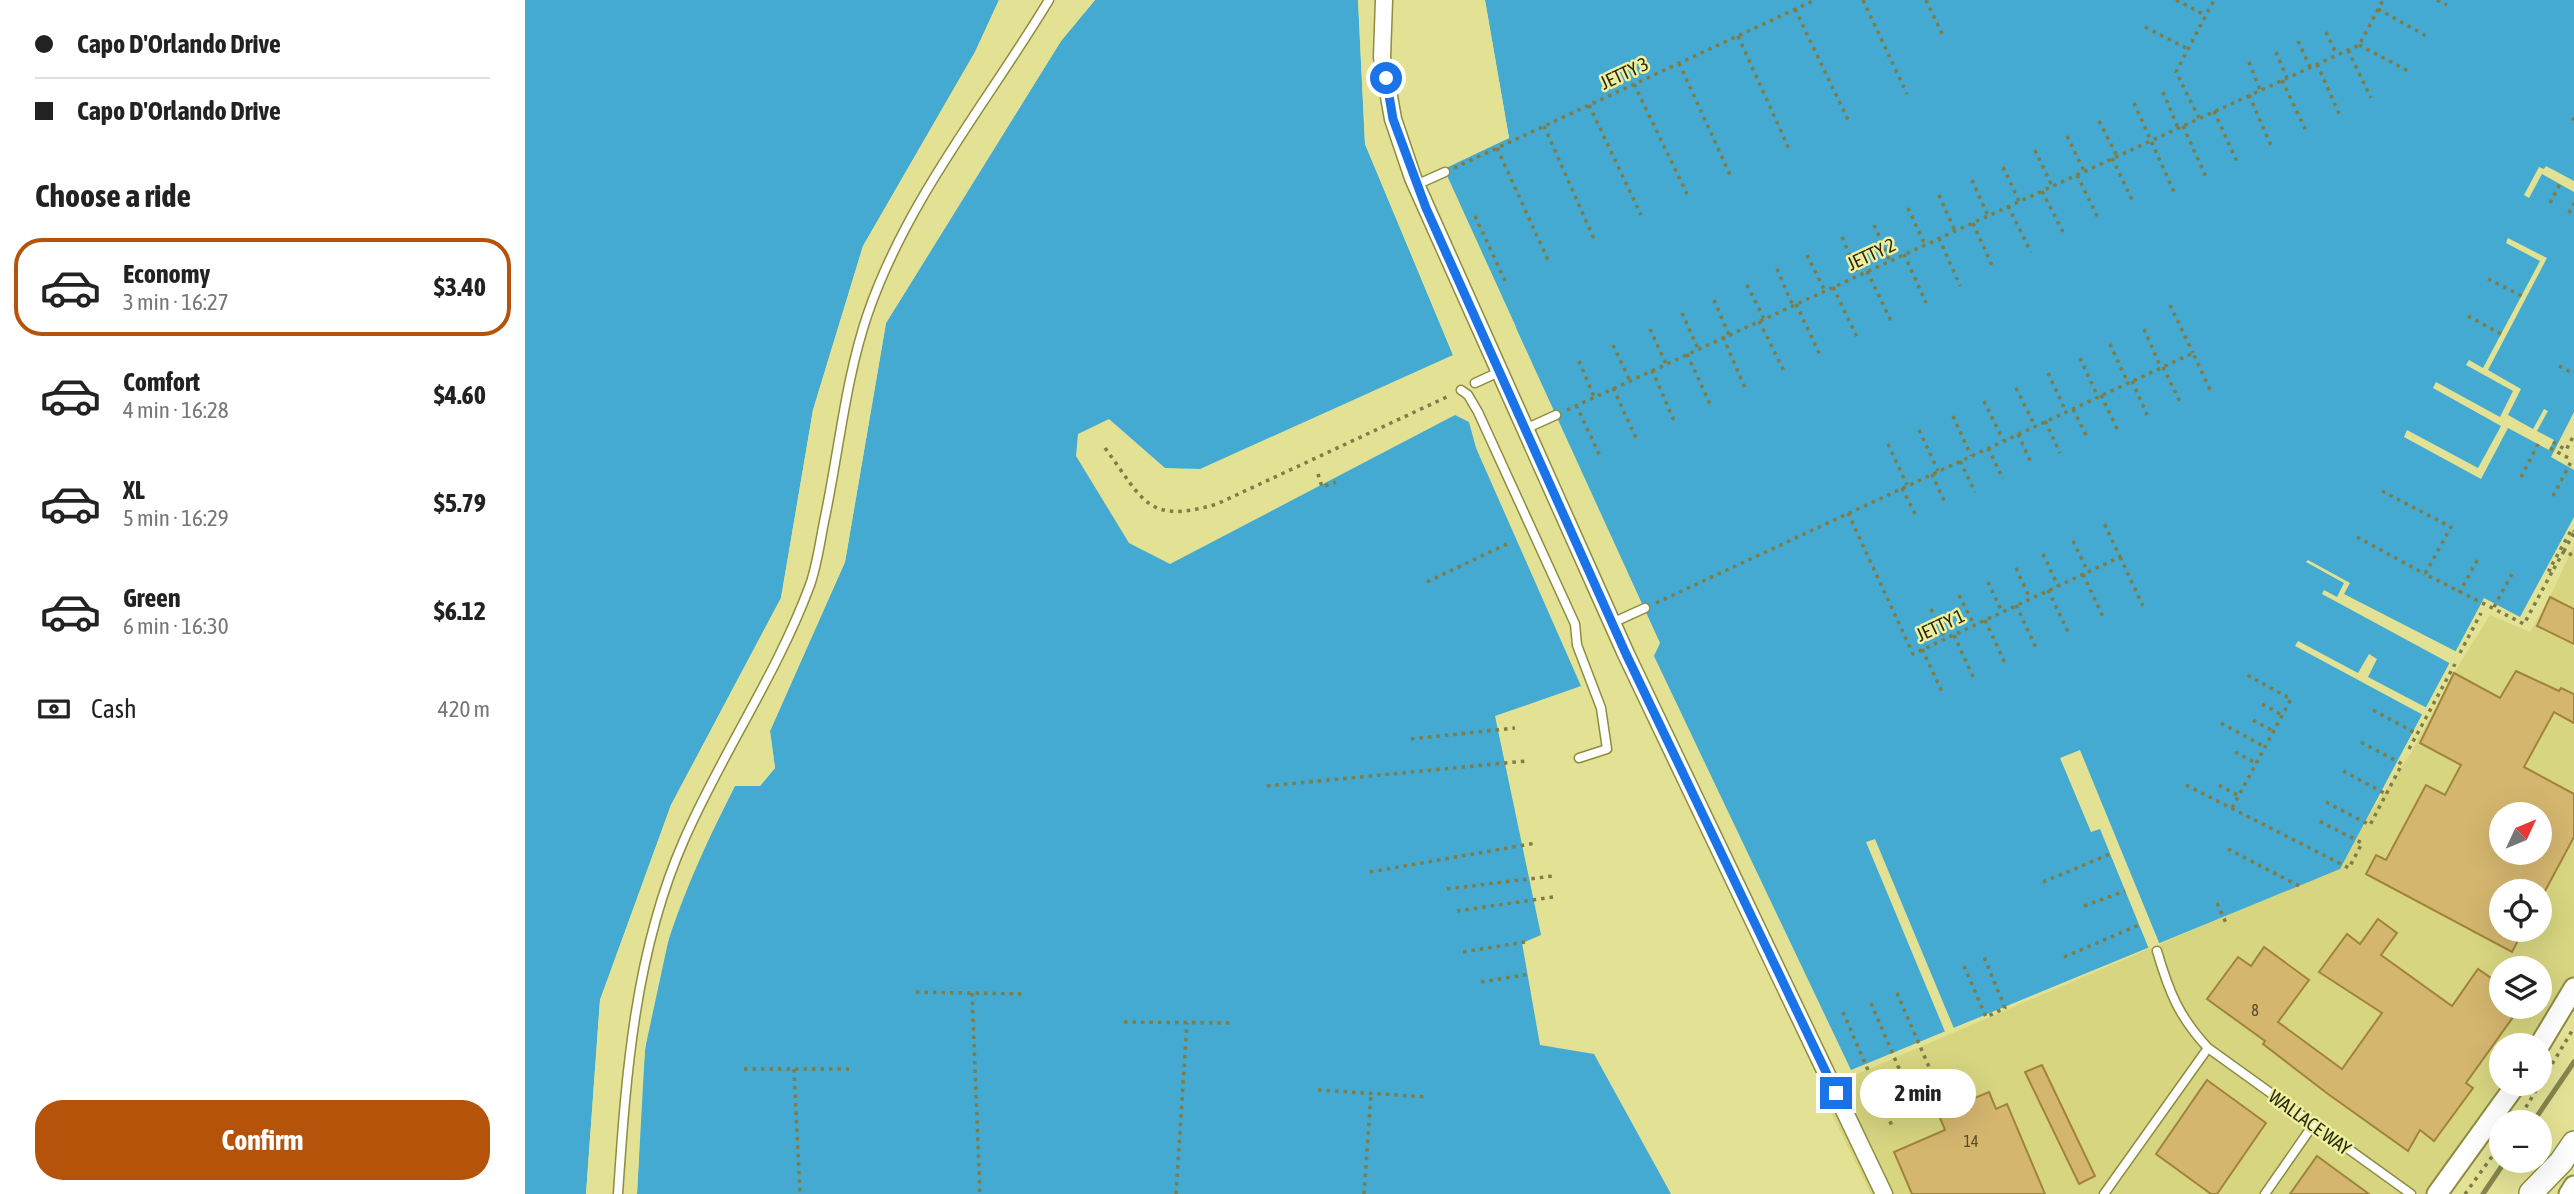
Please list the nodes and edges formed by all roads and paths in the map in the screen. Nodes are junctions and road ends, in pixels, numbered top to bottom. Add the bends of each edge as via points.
1 (1049, 0) edge
2 (1384, 0) edge
3 (1815, 0) edge
4 (1863, 0) edge
5 (1926, 0) edge
6 (2176, 0) edge
7 (2214, 0) edge
8 (2383, 0) edge
9 (2437, 0) edge
10 (2447, 5) dead end
11 (1795, 9) junction
12 (2378, 9) junction
13 (2206, 15) junction
14 (2145, 27) dead end
15 (2326, 32) dead end
16 (1738, 36) junction
17 (2428, 37) dead end
18 (1944, 38) dead end
19 (2298, 41) dead end
20 (2359, 45) junction
21 (2187, 49) junction
22 (2348, 50) junction
23 (2276, 52) dead end
24 (2337, 55) junction
25 (2249, 62) dead end
26 (1679, 63) junction
27 (2317, 64) junction
28 (2310, 67) junction
29 (2410, 72) dead end
30 (2287, 78) junction
31 (2282, 80) junction
32 (1634, 84) junction
33 (2260, 90) junction
34 (2162, 92) dead end
35 (1907, 94) dead end
36 (2249, 96) junction
37 (2371, 98) dead end
38 (2134, 103) dead end
39 (1589, 106) junction
40 (2214, 111) junction
41 (2199, 118) junction
42 (2341, 118) dead end
43 (2099, 121) dead end
44 (1850, 124) dead end
45 (1544, 126) junction
46 (2181, 127) junction
47 (2307, 133) dead end
48 (2067, 136) dead end
49 (2151, 141) junction
50 (1497, 148) junction
51 (2272, 148) dead end
52 (2035, 150) dead end
53 (1790, 151) dead end
54 (2114, 157) junction
55 (2238, 164) dead end
56 (2004, 167) dead end
57 (2084, 171) junction
58 (1445, 172) joint
59 (2077, 175) junction
60 (1731, 177) dead end
61 (2206, 177) dead end
62 (1972, 180) dead end
63 (2560, 184) dead end
64 (1416, 185) junction
65 (2052, 186) junction
66 (2042, 191) junction
67 (2174, 192) dead end
68 (1687, 194) dead end
69 (1939, 195) dead end
70 (2019, 201) junction
71 (2550, 203) dead end
72 (2574, 203) edge
73 (2134, 204) dead end
74 (2008, 206) junction
75 (1908, 208) dead end
76 (2569, 213) dead end
77 (1641, 215) dead end
78 (1475, 216) dead end
79 (1988, 216) junction
80 (2099, 220) dead end
81 (1973, 223) junction
82 (1874, 225) dead end
83 (1955, 231) junction
84 (2065, 236) dead end
85 (1842, 237) dead end
86 (1594, 239) dead end
87 (1938, 239) junction
88 (1926, 244) junction
89 (2031, 252) dead end
90 (1904, 254) junction
91 (1807, 255) dead end
92 (1549, 260) dead end
93 (1890, 261) junction
94 (1993, 268) dead end
95 (1777, 269) dead end
96 (1867, 271) junction
97 (1858, 275) junction
98 (2488, 279) dead end
99 (1507, 285) dead end
100 (1747, 285) dead end
101 (1960, 286) dead end
102 (1833, 287) junction
103 (1825, 291) junction
104 (2522, 296) dead end
105 (1714, 300) dead end
106 (1926, 303) dead end
107 (1794, 305) junction
108 (2170, 305) dead end
109 (1682, 313) dead end
110 (2468, 316) dead end
111 (1761, 320) junction
112 (1891, 321) dead end
113 (1650, 329) dead end
114 (2144, 329) dead end
115 (2501, 334) dead end
116 (1729, 335) junction
117 (1857, 337) dead end
118 (1723, 338) junction
119 (2110, 344) dead end
120 (1613, 345) dead end
121 (1698, 349) junction
122 (2193, 353) junction
123 (1687, 354) junction
124 (1820, 355) dead end
125 (2080, 358) dead end
126 (1579, 361) dead end
127 (1666, 364) junction
128 (2559, 366) dead end
129 (2162, 367) junction
130 (1652, 370) junction
131 (1783, 371) dead end
132 (1499, 372) junction
133 (2048, 373) dead end
134 (2574, 374) edge
135 (1630, 381) junction
136 (2130, 382) junction
137 (1475, 383) dead end
138 (2016, 387) dead end
139 (1613, 388) junction
140 (1745, 388) dead end
141 (1461, 390) joint
142 (2212, 394) dead end
143 (2100, 396) junction
144 (1594, 397) junction
145 (1984, 401) dead end
146 (1710, 404) dead end
147 (2181, 404) dead end
148 (1576, 405) junction
149 (2073, 408) junction
150 (2066, 412) junction
151 (1556, 415) joint
152 (1953, 416) dead end
153 (2149, 419) dead end
154 (2045, 421) junction
155 (1675, 423) dead end
156 (2035, 426) junction
157 (1525, 429) junction
158 (1919, 430) dead end
159 (2119, 433) dead end
160 (2018, 434) junction
161 (2574, 435) edge
162 (1636, 438) dead end
163 (2088, 439) dead end
164 (2003, 441) junction
165 (2553, 442) dead end
166 (1888, 443) dead end
167 (2538, 444) dead end
168 (1105, 448) dead end
169 (1988, 448) junction
170 (2550, 448) dead end
171 (2060, 453) dead end
172 (1600, 456) dead end
173 (1971, 456) junction
174 (2573, 460) edge
175 (1960, 461) junction
176 (2032, 465) dead end
177 (1938, 471) junction
178 (1318, 474) dead end
179 (1932, 474) junction
180 (2521, 477) dead end
181 (2003, 479) dead end
182 (1336, 482) dead end
183 (1905, 486) junction
184 (2382, 491) dead end
185 (1975, 492) dead end
186 (2553, 496) dead end
187 (1946, 505) dead end
188 (1848, 513) junction
189 (1917, 518) dead end
190 (2104, 523) dead end
191 (2574, 529) edge
192 (2357, 537) dead end
193 (2073, 541) dead end
194 (1511, 542) dead end
195 (2564, 551) junction
196 (2043, 554) dead end
197 (2572, 555) dead end
198 (2120, 557) junction
199 (2479, 557) dead end
200 (2016, 568) dead end
201 (2513, 572) dead end
202 (2553, 572) junction
203 (2086, 573) junction
204 (2425, 574) junction
205 (1427, 582) dead end
206 (1988, 582) dead end
207 (2058, 586) junction
208 (2049, 590) junction
209 (2459, 593) junction
210 (1959, 595) dead end
211 (2030, 599) junction
212 (2016, 605) junction
213 (2143, 606) dead end
214 (2494, 607) junction
215 (1645, 608) joint
216 (1931, 609) dead end
217 (2002, 612) junction
218 (2481, 613) dead end
219 (2103, 617) dead end
220 (1985, 620) junction
221 (1612, 622) junction
222 (1974, 625) junction
223 (2069, 634) dead end
224 (1954, 635) junction
225 (1945, 638) junction
226 (1922, 649) junction
227 (2037, 650) dead end
228 (2460, 653) dead end
229 (2006, 664) dead end
230 (2455, 664) dead end
231 (2247, 675) dead end
232 (1974, 679) dead end
233 (1943, 694) dead end
234 (2262, 704) dead end
235 (2373, 710) dead end
236 (2282, 715) junction
237 (2253, 720) dead end
238 (2221, 723) dead end
239 (1515, 728) dead end
240 (2273, 731) junction
241 (2417, 734) junction
242 (1411, 739) dead end
243 (2357, 740) dead end
244 (2265, 747) junction
245 (2409, 749) dead end
246 (2235, 752) dead end
247 (1579, 758) dead end
248 (1526, 761) dead end
249 (2256, 763) junction
250 (2343, 771) dead end
251 (2186, 785) dead end
252 (2219, 785) dead end
253 (1267, 786) dead end
254 (2386, 794) junction
255 (2239, 796) junction
256 (2326, 802) dead end
257 (2232, 808) junction
258 (2317, 820) dead end
259 (1536, 843) dead end
260 (2228, 849) dead end
261 (2110, 854) dead end
262 (1370, 872) dead end
263 (1553, 876) dead end
264 (2043, 883) dead end
265 (2303, 888) dead end
266 (1447, 889) dead end
267 (2125, 891) dead end
268 (1553, 897) dead end
269 (2217, 902) dead end
270 (2084, 906) dead end
271 (1457, 911) dead end
272 (2226, 923) dead end
273 (2139, 925) dead end
274 (1525, 943) dead end
275 (2157, 951) dead end
276 (1463, 952) dead end
277 (1984, 957) dead end
278 (2064, 957) dead end
279 (1964, 966) dead end
280 (1530, 974) dead end
281 (1481, 982) dead end
282 (2574, 988) edge
283 (916, 992) dead end
284 (972, 993) junction
285 (1897, 993) dead end
286 (1023, 995) dead end
287 (1871, 1003) dead end
288 (1843, 1012) dead end
289 (1124, 1022) dead end
290 (1187, 1023) junction
291 (1234, 1023) dead end
292 (2574, 1026) edge
293 (2547, 1033) edge
294 (2209, 1048) junction
295 (744, 1069) dead end
296 (794, 1069) junction
297 (849, 1069) dead end
298 (1318, 1090) dead end
299 (1939, 1090) dead end
300 (1371, 1094) junction
301 (2508, 1096) edge
302 (1428, 1097) dead end
303 (1915, 1106) dead end
304 (2524, 1110) edge
305 (2313, 1125) junction
306 (1892, 1126) dead end
307 (2574, 1128) edge
308 (2574, 1143) edge
309 (2489, 1161) edge
310 (2574, 1186) edge
311 (2531, 1193) edge
312 (618, 1194) edge
313 (800, 1194) edge
314 (980, 1194) edge
315 (1176, 1194) edge
316 (1364, 1194) edge
317 (1884, 1194) edge
318 (2103, 1194) edge
319 (2266, 1194) edge
320 (2411, 1194) edge
321 (2437, 1194) edge
322 (2465, 1194) edge
323 (2568, 1194) edge

1 - 312 lane via 937,170 896,245 868,314 846,397 811,581 788,640 682,843 653,932 633,1019
2 - 64 street via 1382,57 1393,119
3 - 11 path, JETTY 3
4 - 35 path
5 - 18 path
6 - 13 path
7 - 13 path
8 - 12 path
9 - 10 path
11 - 16 path, JETTY 3
11 - 44 path
12 - 17 path
12 - 20 path
13 - 21 path
14 - 21 path
15 - 24 path
16 - 26 path, JETTY 3
16 - 53 path
19 - 28 path
20 - 22 path, JETTY 2
20 - 29 path
21 - 41 path via 2176,72
22 - 24 path, JETTY 2
22 - 37 path
23 - 30 path
24 - 27 path, JETTY 2
25 - 33 path
26 - 32 path, JETTY 3
26 - 60 path
27 - 28 path, JETTY 2
27 - 42 path
28 - 30 path, JETTY 2
30 - 31 path, JETTY 2
31 - 33 path, JETTY 2
31 - 47 path
32 - 39 path, JETTY 3
32 - 68 path
33 - 36 path, JETTY 2
34 - 46 path
36 - 40 path, JETTY 2
36 - 51 path
38 - 49 path
39 - 45 path, JETTY 3
39 - 77 path
40 - 41 path, JETTY 2
40 - 55 path
41 - 46 path, JETTY 2
43 - 54 path
45 - 50 path, JETTY 3
45 - 86 path
46 - 49 path, JETTY 2
46 - 61 path
48 - 57 path
49 - 54 path, JETTY 2
49 - 67 path
50 - 58 path, JETTY 3
50 - 92 path
52 - 65 path
54 - 57 path, JETTY 2
54 - 73 path
56 - 70 path
57 - 59 path, JETTY 2
58 - 64 lane
59 - 65 path, JETTY 2
59 - 80 path
62 - 79 path
63 - 71 path
64 - 132 street
65 - 66 path, JETTY 2
66 - 70 path, JETTY 2
66 - 84 path
69 - 83 path
70 - 74 path, JETTY 2
72 - 76 path
74 - 79 path, JETTY 2
74 - 89 path
75 - 88 path
78 - 99 path
79 - 81 path, JETTY 2
81 - 83 path, JETTY 2
81 - 94 path
82 - 93 path
83 - 87 path, JETTY 2
85 - 97 path
87 - 88 path, JETTY 2
87 - 101 path
88 - 90 path, JETTY 2
90 - 93 path, JETTY 2
90 - 106 path
91 - 103 path
93 - 96 path, JETTY 2
95 - 107 path
96 - 97 path, JETTY 2
96 - 112 path
97 - 102 path, JETTY 2
98 - 104 path
100 - 111 path
102 - 103 path, JETTY 2
102 - 117 path
103 - 107 path, JETTY 2
105 - 116 path
107 - 111 path, JETTY 2
107 - 124 path
108 - 122 path
109 - 121 path
110 - 115 path
111 - 116 path, JETTY 2
111 - 131 path
113 - 127 path
114 - 129 path
116 - 118 path, JETTY 2
118 - 121 path, JETTY 2
118 - 140 path
119 - 136 path
120 - 135 path
121 - 123 path, JETTY 2
122 - 129 path
122 - 142 path
123 - 127 path, JETTY 2
123 - 146 path
125 - 143 path
126 - 144 path
127 - 130 path, JETTY 2
128 - 134 path
129 - 136 path
129 - 147 path
130 - 135 path, JETTY 2
130 - 155 path
132 - 137 lane
132 - 157 street
133 - 150 path
135 - 139 path, JETTY 2
136 - 143 path
136 - 153 path
138 - 156 path
139 - 144 path, JETTY 2
139 - 162 path
141 - 168 path via 1217,503 1186,513 1164,513 1147,504
141 - 247 lane via 1478,412 1575,624 1577,645 1601,708 1607,749
143 - 149 path
143 - 159 path
144 - 148 path, JETTY 2
145 - 164 path
148 - 151 path, JETTY 2
148 - 172 path
149 - 150 path
149 - 163 path
150 - 154 path
151 - 157 lane
152 - 173 path
154 - 156 path
154 - 171 path
156 - 160 path
157 - 221 street
158 - 177 path
160 - 164 path
160 - 176 path
161 - 165 path via 2566,450
164 - 169 path
166 - 183 path
167 - 180 path
169 - 173 path
169 - 181 path
170 - 174 path
173 - 175 path
174 - 186 path
175 - 177 path
175 - 185 path
177 - 179 path
178 - 182 path via 1322,487
179 - 183 path
179 - 187 path
183 - 188 path
183 - 189 path
184 - 204 path via 2451,527
188 - 215 path
188 - 226 path, JETTY 1 via 1913,654
190 - 198 path
191 - 195 path
191 - 202 path via 2549,570
192 - 204 path
193 - 203 path
194 - 205 path
195 - 197 path
195 - 202 path
196 - 207 path
198 - 203 path, JETTY 1
198 - 213 path
199 - 209 path
200 - 211 path
201 - 214 path
202 - 214 path via 2524,624
203 - 207 path, JETTY 1
203 - 219 path
204 - 209 path
206 - 217 path
207 - 208 path, JETTY 1
208 - 211 path, JETTY 1
208 - 223 path
209 - 214 path
210 - 222 path
211 - 212 path, JETTY 1
212 - 217 path, JETTY 1
212 - 227 path
215 - 221 lane
216 - 225 path
217 - 220 path, JETTY 1
218 - 228 path
220 - 222 path, JETTY 1
220 - 229 path
221 - 317 street
222 - 224 path, JETTY 1
224 - 225 path, JETTY 1
224 - 232 path
225 - 226 path, JETTY 1
226 - 233 path
230 - 241 path
231 - 236 path via 2291,699
234 - 236 path
235 - 241 path
236 - 240 path
237 - 240 path
238 - 244 path
239 - 242 path
240 - 244 path
241 - 245 path
243 - 254 path via 2402,764
244 - 249 path
246 - 249 path
248 - 253 path
249 - 255 path
250 - 254 path
251 - 257 path
252 - 255 path
254 - 256 path via 2370,825
255 - 257 path
257 - 258 path via 2349,868 2362,843
259 - 262 path
260 - 265 path
261 - 264 path
263 - 266 path
267 - 270 path
268 - 271 path
269 - 272 path
273 - 278 path
274 - 276 path
275 - 294 lane, WALLACE WAY via 2179,1012
277 - 279 path via 2005,1008 1986,1017
280 - 281 path
282 - 293 street
283 - 284 path
284 - 286 path
284 - 314 path
285 - 299 path
287 - 303 path
288 - 306 path
289 - 290 path
290 - 291 path
290 - 315 path
292 - 304 path
294 - 305 lane, WALLACE WAY
294 - 318 lane
295 - 296 path
296 - 297 path
296 - 313 path
298 - 300 path
300 - 302 path
300 - 316 path
301 - 321 street
305 - 319 lane
305 - 320 lane, WALLACE WAY
307 - 311 street
308 - 311 main road
309 - 322 path
310 - 323 street

